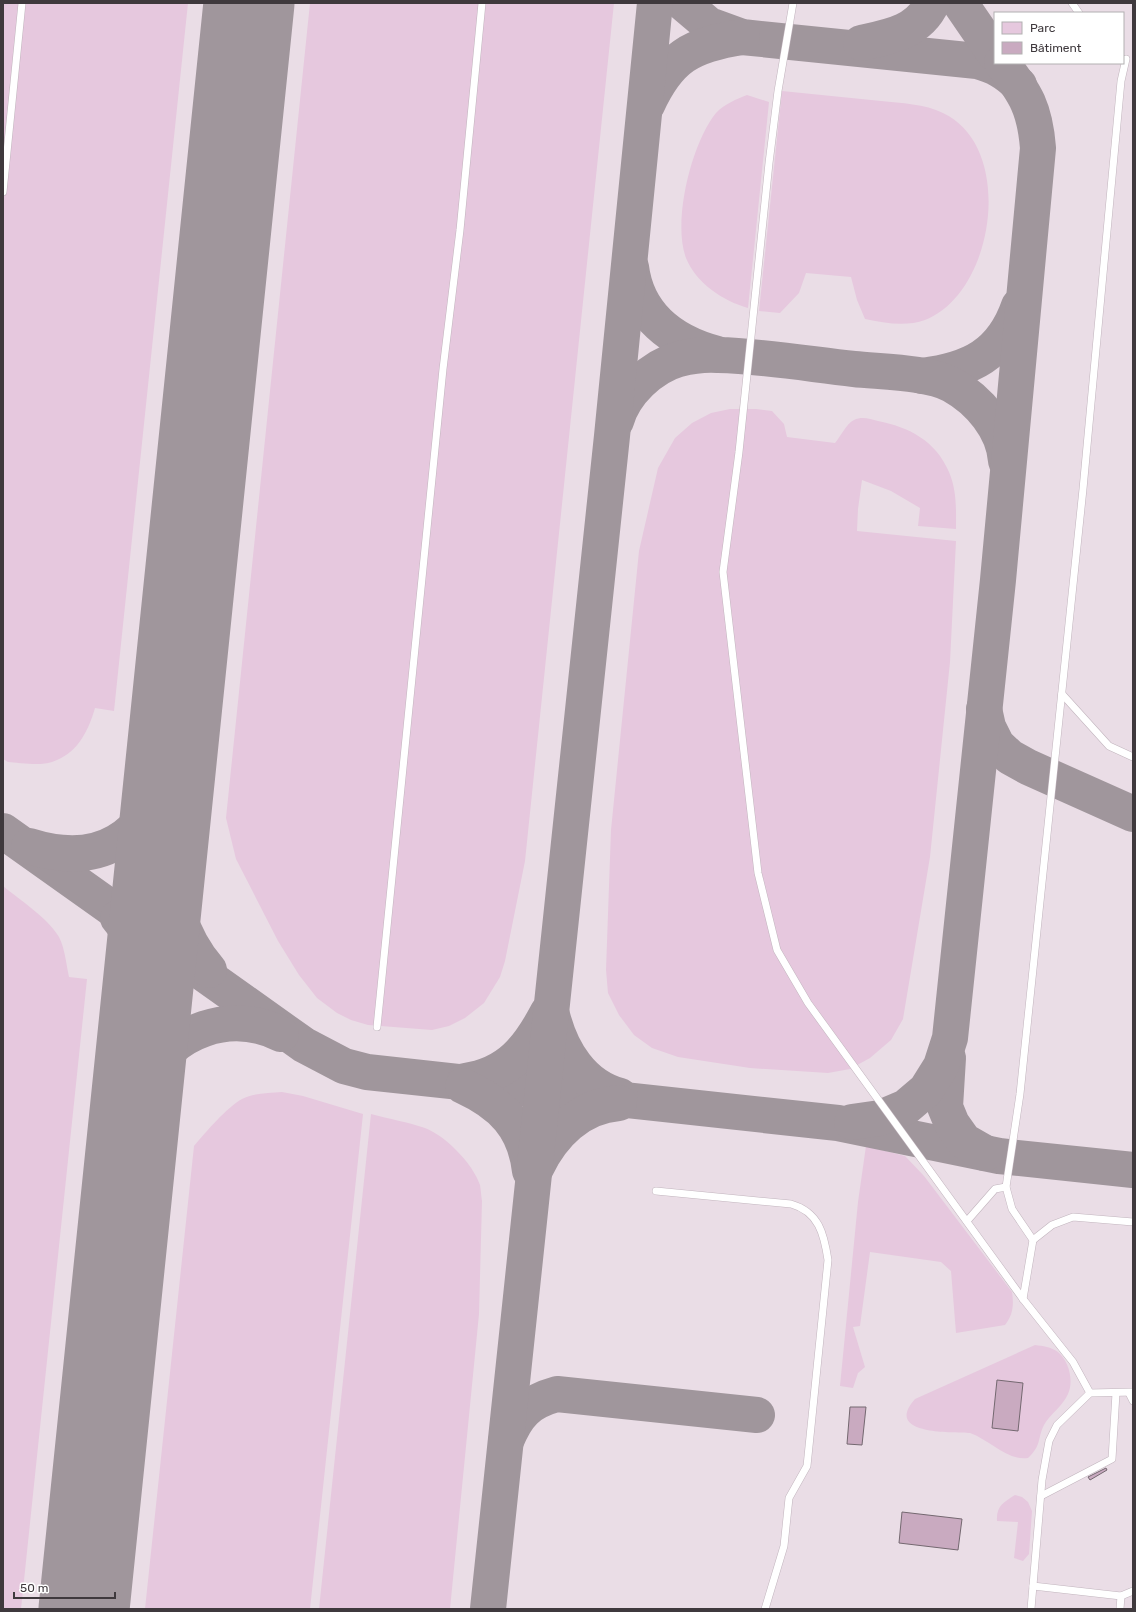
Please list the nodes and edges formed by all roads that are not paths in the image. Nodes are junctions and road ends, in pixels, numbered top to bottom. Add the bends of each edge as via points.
1 (22, 3) edge
2 (482, 3) edge
3 (793, 3) edge
4 (1072, 3) edge
5 (1079, 12) edge
6 (1127, 58) edge
7 (3, 192) edge
8 (1062, 694) junction
9 (1133, 757) edge
10 (377, 1027) dead end
11 (1006, 1187) junction
12 (656, 1191) dead end
13 (967, 1221) junction
14 (1133, 1222) edge
15 (1034, 1240) junction
16 (1023, 1299) junction
17 (1131, 1392) edge
18 (1116, 1393) junction
19 (1090, 1394) junction
20 (1133, 1401) edge
21 (1041, 1496) junction
22 (1033, 1586) junction
23 (1133, 1591) edge
24 (1121, 1596) junction
25 (765, 1609) edge
26 (1031, 1609) edge
27 (1120, 1609) edge

1 - 7 lane
2 - 10 lane
3 - 13 lane via 768,163 739,452 723,572 758,873 777,950 808,1003
4 - 5 lane
6 - 8 lane via 1120,89
8 - 9 lane via 1109,746
8 - 11 lane via 1020,1094
11 - 13 lane via 995,1190
11 - 15 lane via 1012,1210
12 - 25 lane via 803,1207 812,1215 825,1240 828,1260 807,1466 789,1498 784,1546
13 - 16 lane
14 - 15 lane via 1073,1217 1052,1225
15 - 16 lane
16 - 19 lane via 1073,1362
17 - 18 lane
17 - 20 lane
18 - 19 lane
18 - 21 lane via 1112,1459
19 - 21 lane via 1057,1425 1049,1441
21 - 22 lane
22 - 24 lane
22 - 26 lane
23 - 24 lane
24 - 27 lane

